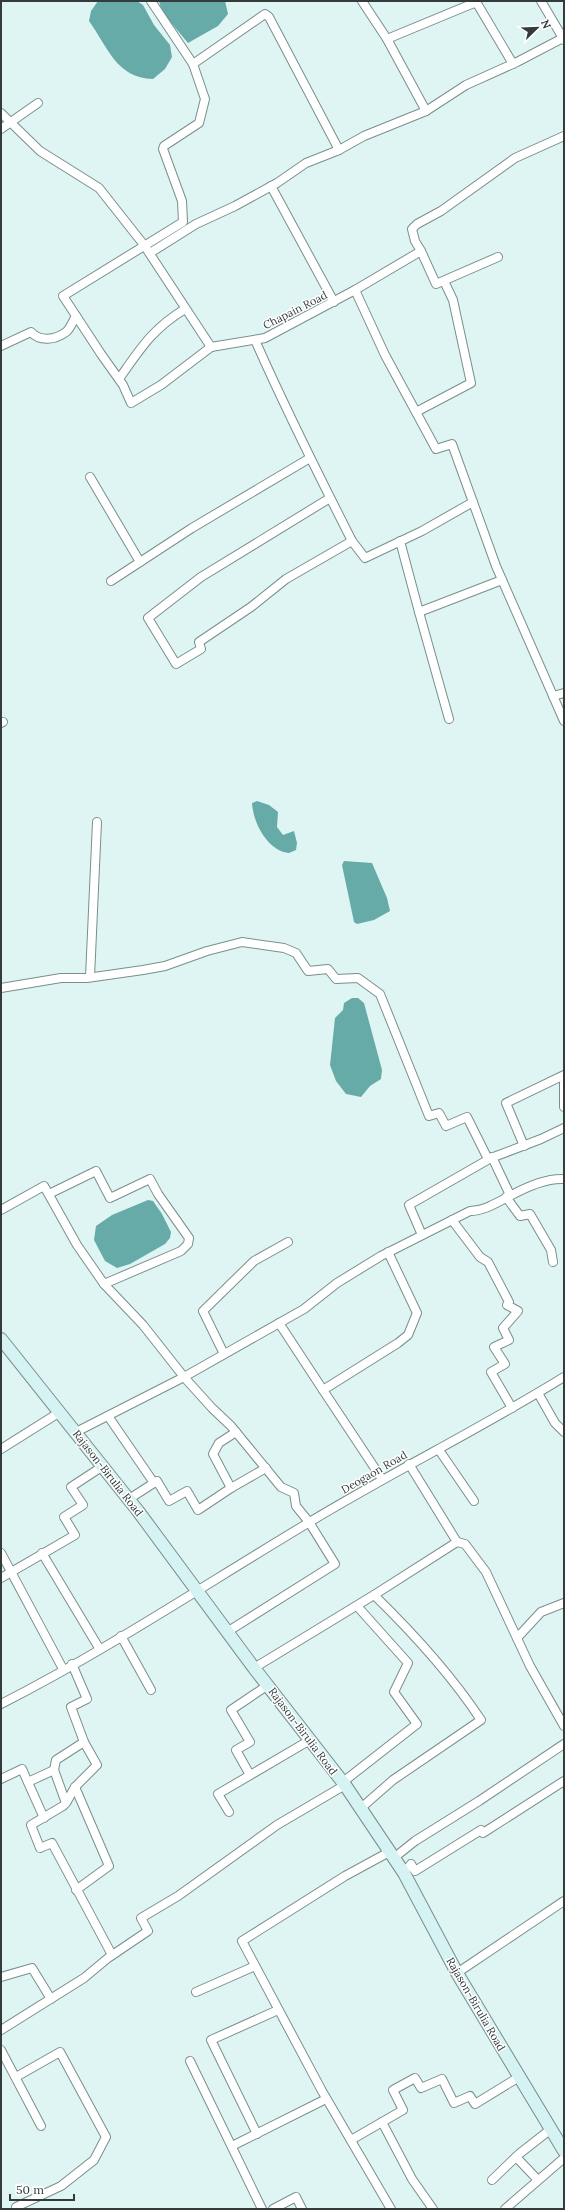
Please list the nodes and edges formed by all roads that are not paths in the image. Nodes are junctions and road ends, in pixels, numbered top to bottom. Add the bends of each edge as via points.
1 (151, 1) edge
2 (362, 1) edge
3 (541, 1) edge
4 (563, 39) edge
5 (387, 40) junction
6 (193, 64) junction
7 (513, 64) junction
8 (38, 103) dead end
9 (426, 111) junction
10 (1, 113) edge
11 (10, 122) junction
12 (1, 129) edge
13 (564, 136) edge
14 (339, 150) junction
15 (271, 186) junction
16 (144, 245) junction
17 (421, 251) junction
18 (150, 253) junction
19 (498, 257) dead end
20 (444, 281) junction
21 (355, 290) junction
22 (334, 302) junction
23 (185, 309) junction
24 (76, 316) junction
25 (255, 340) junction
26 (1, 346) edge
27 (211, 347) junction
28 (119, 380) junction
29 (416, 412) junction
30 (310, 458) junction
31 (90, 477) dead end
32 (330, 498) junction
33 (472, 502) junction
34 (352, 541) junction
35 (400, 541) junction
36 (140, 562) junction
37 (502, 580) junction
38 (112, 581) dead end
39 (419, 612) junction
40 (564, 692) edge
41 (553, 696) junction
42 (448, 719) dead end
43 (564, 720) edge
44 (97, 822) dead end
45 (90, 977) junction
46 (1, 988) edge
47 (564, 1075) edge
48 (564, 1083) edge
49 (564, 1107) edge
50 (564, 1128) edge
51 (524, 1146) junction
52 (490, 1158) junction
53 (564, 1179) edge
54 (48, 1194) junction
55 (508, 1196) junction
56 (1, 1210) edge
57 (452, 1220) junction
58 (422, 1235) junction
59 (288, 1242) dead end
60 (388, 1252) junction
61 (552, 1262) dead end
62 (104, 1284) junction
63 (279, 1323) junction
64 (1, 1339) edge
65 (224, 1354) junction
66 (184, 1377) junction
67 (564, 1377) edge
68 (322, 1390) junction
69 (538, 1393) junction
70 (512, 1408) junction
71 (60, 1412) junction
72 (108, 1416) junction
73 (76, 1432) junction
74 (236, 1432) junction
75 (564, 1432) edge
76 (1, 1449) edge
77 (439, 1450) junction
78 (409, 1464) junction
79 (103, 1466) junction
80 (266, 1468) junction
81 (382, 1479) junction
82 (154, 1484) junction
83 (232, 1488) junction
84 (129, 1499) junction
85 (474, 1501) dead end
86 (308, 1522) junction
87 (457, 1542) junction
88 (1, 1553) edge
89 (42, 1553) junction
90 (12, 1571) junction
91 (1, 1578) edge
92 (198, 1590) junction
93 (374, 1595) junction
94 (564, 1603) edge
95 (357, 1606) junction
96 (227, 1632) junction
97 (121, 1636) junction
98 (517, 1638) junction
99 (99, 1648) junction
100 (72, 1664) junction
101 (254, 1668) junction
102 (64, 1669) junction
103 (268, 1685) junction
104 (152, 1690) dead end
105 (1, 1704) edge
106 (564, 1726) edge
107 (310, 1740) junction
108 (84, 1742) junction
109 (564, 1744) edge
110 (54, 1770) junction
111 (250, 1776) junction
112 (1, 1779) edge
113 (564, 1781) edge
114 (28, 1782) junction
115 (344, 1784) junction
116 (75, 1787) junction
117 (66, 1803) junction
118 (360, 1808) junction
119 (229, 1812) dead end
120 (44, 1818) junction
121 (393, 1854) junction
122 (404, 1873) junction
123 (76, 1890) junction
124 (564, 1901) edge
125 (112, 1955) junction
126 (255, 1966) junction
127 (457, 1973) junction
128 (1, 1977) edge
129 (196, 1992) dead end
130 (51, 1999) junction
131 (278, 2010) junction
132 (1, 2030) edge
133 (1, 2050) edge
134 (190, 2061) dead end
135 (16, 2077) junction
136 (519, 2077) junction
137 (326, 2098) junction
138 (382, 2122) junction
139 (41, 2126) dead end
140 (551, 2129) junction
141 (257, 2134) junction
142 (351, 2140) junction
143 (232, 2146) junction
144 (564, 2151) edge
145 (516, 2157) junction
146 (564, 2158) edge
147 (537, 2179) junction
148 (492, 2180) dead end
149 (17, 2209) edge
150 (262, 2209) edge
151 (273, 2209) edge
152 (302, 2209) edge
153 (391, 2209) edge
154 (433, 2209) edge
155 (505, 2209) edge

1 - 6 street
2 - 5 street
3 - 4 street
4 - 7 street
5 - 7 street via 474,3 478,5
5 - 9 street
6 - 14 street via 266,14
6 - 16 street via 205,99 199,123 163,149 182,201 183,222
7 - 9 street via 466,85
8 - 11 street
9 - 14 street via 364,136
10 - 11 street
11 - 12 street
11 - 16 street via 40,151 99,188
13 - 17 street via 515,158 441,211 417,224 412,229 413,236
14 - 15 street via 306,163
15 - 18 street via 196,224
15 - 22 street
16 - 18 street
16 - 24 street via 63,296
17 - 20 street via 436,284
17 - 21 street, Chapain Road
18 - 23 street
19 - 20 street
20 - 29 street via 453,300 472,383
21 - 22 street, Chapain Road
21 - 29 street via 385,355
22 - 25 street, Chapain Road via 265,338
23 - 27 street
23 - 28 street via 167,320 151,335
24 - 26 street via 67,332 50,340 36,337 31,332
24 - 28 street
25 - 27 street, Chapain Road
25 - 30 street
27 - 28 street via 161,385 131,403
29 - 33 street via 436,449 452,444
30 - 32 street
30 - 36 street
31 - 36 street
32 - 34 street
32 - 34 street via 202,577 148,618 176,664 201,649 199,642 251,607 286,579
33 - 35 street
33 - 37 street
34 - 35 street via 365,558
35 - 39 street
36 - 38 street
37 - 39 street
37 - 41 street
39 - 42 street
40 - 41 street
41 - 43 street
44 - 45 street
45 - 46 street via 62,978
45 - 52 street via 165,966 242,942 284,948 296,953 308,971 328,969 336,979 358,978 380,994 429,1116 439,1114 446,1126 467,1117
47 - 51 street via 506,1103
48 - 49 street
50 - 51 street
51 - 52 street
52 - 55 street
52 - 58 street via 409,1205
53 - 55 street via 554,1178
54 - 56 street via 44,1186
54 - 62 street via 77,1245
54 - 62 street via 96,1170 110,1198 150,1179 189,1238 188,1244 180,1251
55 - 57 street via 480,1211 470,1211
55 - 61 street via 520,1216 530,1214 551,1250
57 - 58 street
57 - 70 street via 480,1258 488,1262 509,1302 507,1305 518,1311 503,1328 509,1340 494,1347 505,1364 491,1372
58 - 60 street
59 - 65 street via 254,1261 203,1311
60 - 63 street
60 - 68 street via 417,1313 408,1335
62 - 66 street via 143,1325
63 - 65 street
63 - 68 street
64 - 71 street, Rajason-Birulia Road
65 - 66 street
66 - 72 street
66 - 74 street
67 - 69 street, Deogaon Road
68 - 81 street
69 - 70 street, Deogaon Road
69 - 75 street via 555,1423
70 - 77 street, Deogaon Road
71 - 73 street, Rajason-Birulia Road
71 - 76 street
72 - 73 street
72 - 82 street
73 - 79 street, Rajason-Birulia Road
74 - 80 street
74 - 83 street via 219,1443 213,1454
77 - 78 street, Deogaon Road
77 - 85 street
78 - 81 street, Deogaon Road
78 - 87 street
79 - 84 street, Rajason-Birulia Road
79 - 89 street via 71,1487 83,1505 64,1517 75,1535
80 - 83 street
80 - 86 street via 281,1487 294,1493 296,1506
81 - 86 street, Deogaon Road
82 - 83 street via 157,1481 169,1500 187,1491 198,1510
82 - 84 street
84 - 92 street, Rajason-Birulia Road
86 - 92 street, Deogaon Road
86 - 96 street via 335,1564
87 - 93 street
87 - 98 street via 465,1544 486,1572
88 - 90 street
89 - 90 street
89 - 99 street
90 - 91 street
90 - 102 street
92 - 96 street, Rajason-Birulia Road
92 - 97 street, Deogaon Road
93 - 95 street
93 - 118 street via 419,1639 481,1720 393,1780
94 - 98 street via 541,1612
95 - 101 street
95 - 115 street via 408,1663 394,1692 417,1724
96 - 101 street, Rajason-Birulia Road
97 - 99 street, Deogaon Road
97 - 104 street
98 - 106 street
99 - 100 street, Deogaon Road
100 - 102 street, Deogaon Road
100 - 108 street via 87,1699 71,1707
101 - 103 street, Rajason-Birulia Road
102 - 105 street, Deogaon Road
103 - 107 street, Rajason-Birulia Road
103 - 111 street via 231,1710 250,1742 236,1750
107 - 111 street
107 - 115 street, Rajason-Birulia Road
108 - 110 street via 56,1760
108 - 116 street via 97,1765
109 - 121 street
110 - 114 street
110 - 117 street
111 - 119 street via 218,1794
112 - 114 street via 22,1769
113 - 122 street via 483,1833 481,1830 415,1872 411,1864
114 - 120 street
115 - 118 street, Rajason-Birulia Road
115 - 125 street via 277,1825 178,1896 141,1918 148,1931
116 - 117 street
116 - 123 street via 109,1866
117 - 120 street
118 - 121 street, Rajason-Birulia Road
120 - 123 street via 31,1825 40,1848 52,1843
121 - 122 street, Rajason-Birulia Road
121 - 126 street via 345,1876 242,1941
122 - 127 street, Rajason-Birulia Road
123 - 125 street
124 - 127 street
125 - 130 street via 84,1978
126 - 129 street
126 - 131 street
127 - 136 street, Rajason-Birulia Road
128 - 130 street via 32,1968
130 - 132 street
131 - 137 street
131 - 141 street via 211,2040
133 - 135 street
134 - 143 street
135 - 139 street
135 - 149 street via 60,2052 106,2137 94,2160 61,2186 16,2207
136 - 138 street via 475,2104 470,2096 454,2103 442,2079 421,2088 416,2078 393,2090 403,2110
136 - 140 street, Rajason-Birulia Road
137 - 141 street
137 - 142 street
138 - 142 street
138 - 154 street via 412,2179
140 - 144 street, Rajason-Birulia Road
140 - 145 street
141 - 143 street
142 - 153 street
143 - 150 street
145 - 147 street
145 - 148 street
146 - 147 street
147 - 155 street
151 - 152 street via 296,2197

